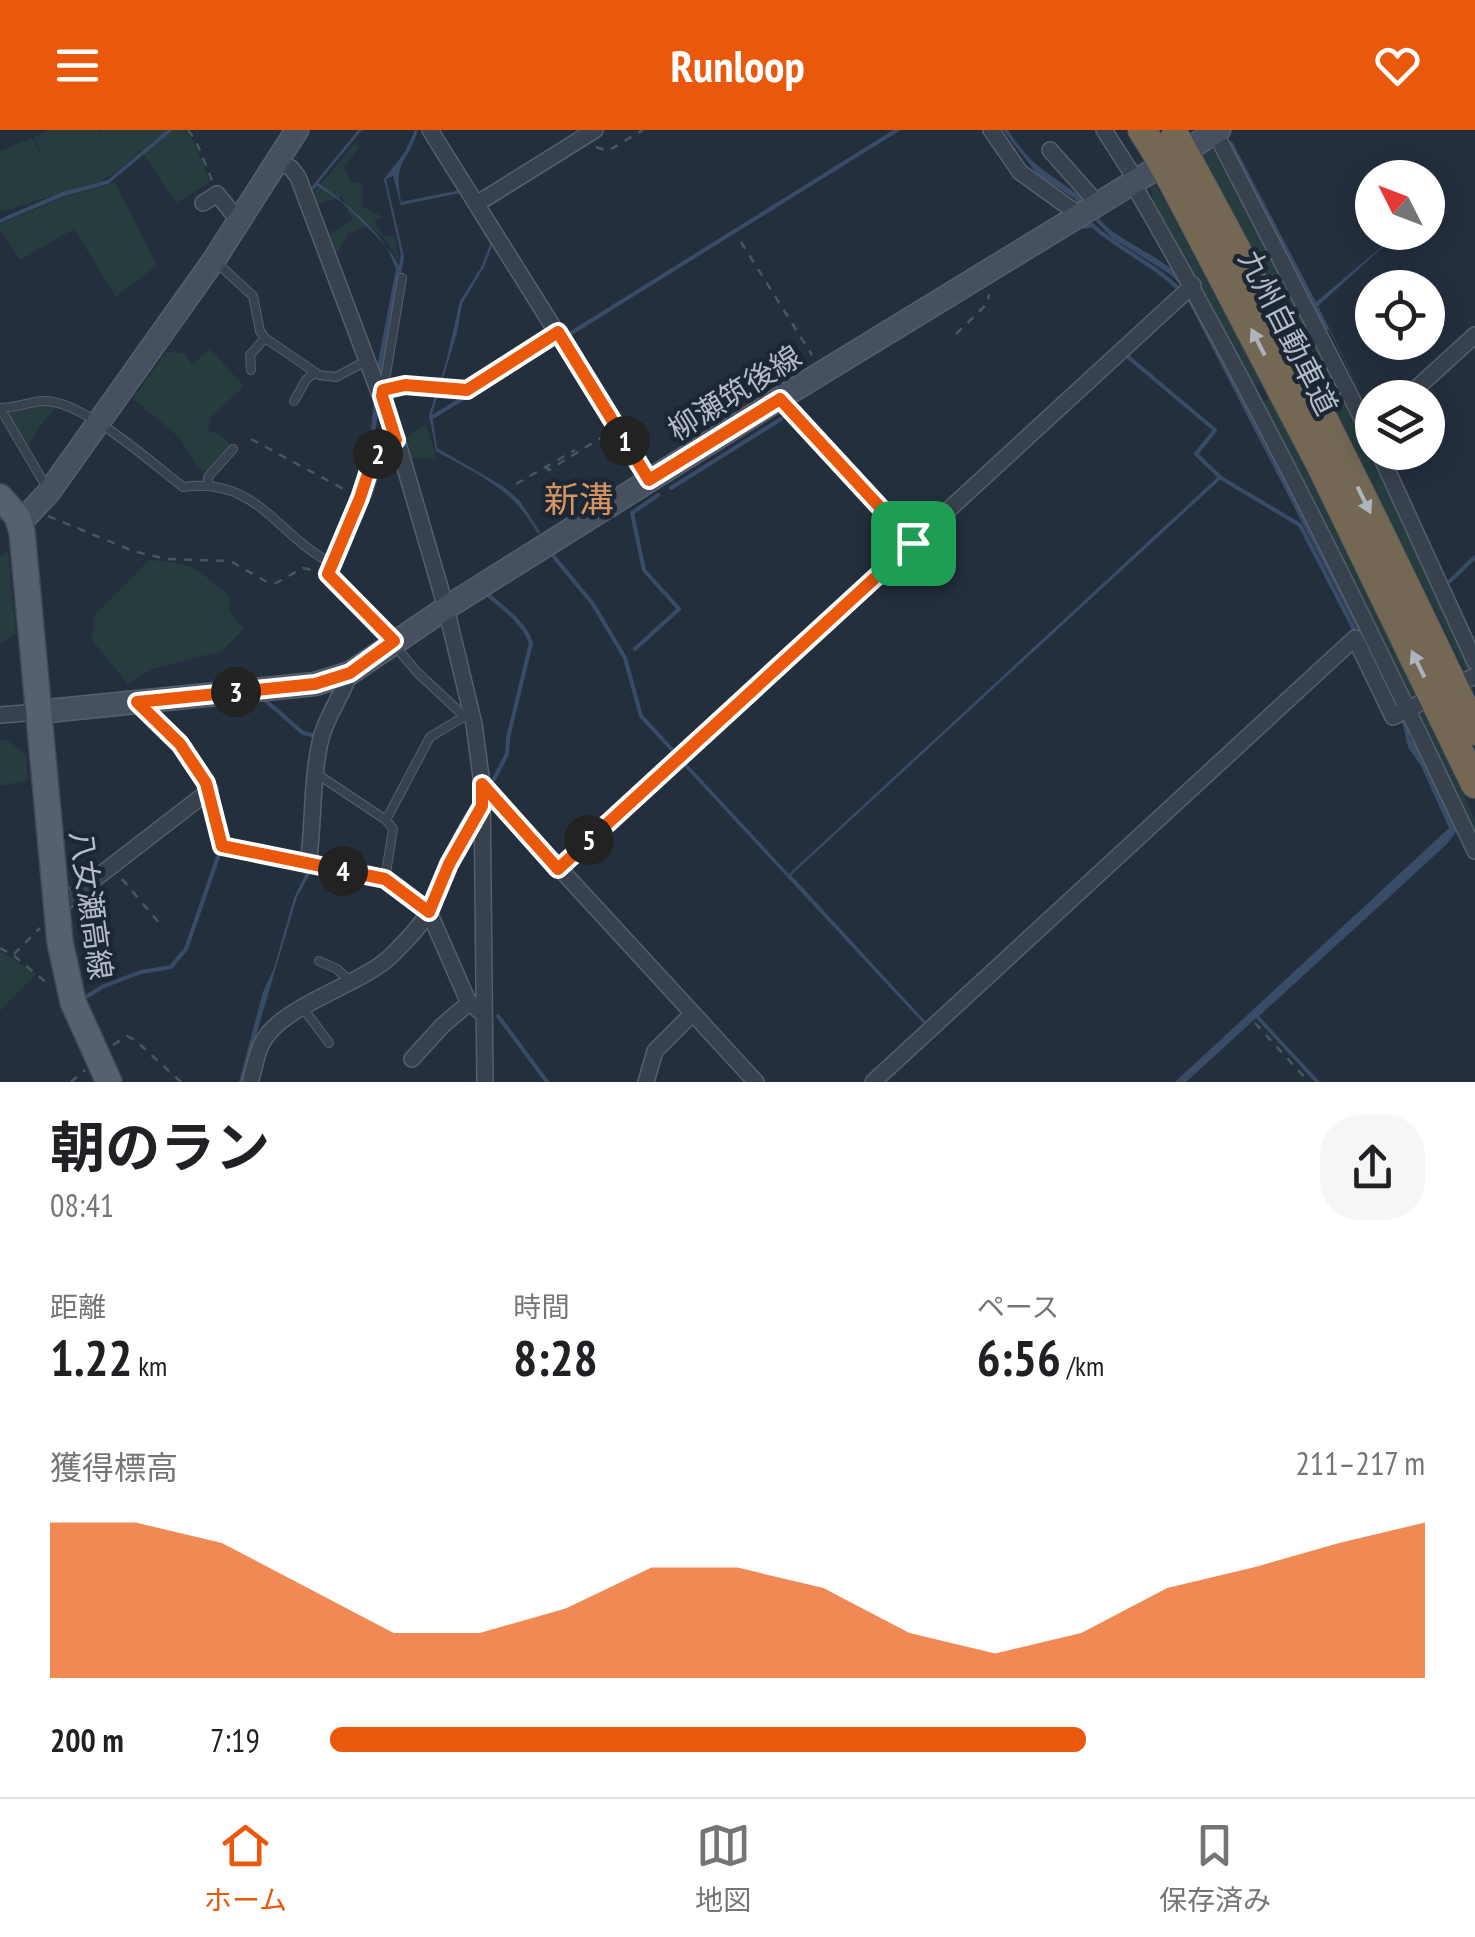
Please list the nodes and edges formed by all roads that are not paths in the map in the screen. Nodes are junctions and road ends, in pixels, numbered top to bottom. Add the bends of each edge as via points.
1 (298, 130) edge
2 (430, 130) edge
3 (991, 130) edge
4 (1104, 130) edge
5 (1216, 131) edge
6 (590, 133) edge
7 (1160, 136) edge
8 (1050, 150) dead end
9 (278, 161) junction
10 (1181, 171) junction
11 (1134, 181) junction
12 (210, 198) road end
13 (478, 202) junction
14 (1088, 208) junction
15 (239, 221) junction
16 (214, 260) junction
17 (402, 278) dead end
18 (1188, 289) junction
19 (1316, 328) junction
20 (558, 332) junction
21 (1475, 334) edge
22 (265, 338) junction
23 (1301, 344) dead end
24 (368, 360) junction
25 (251, 370) dead end
26 (314, 372) junction
27 (1425, 380) edge
28 (382, 393) junction
29 (780, 399) junction
30 (294, 400) dead end
31 (1355, 402) edge
32 (0, 408) edge
33 (97, 422) junction
34 (396, 440) junction
35 (233, 449) dead end
36 (1387, 470) edge
37 (649, 480) junction
38 (208, 484) junction
39 (0, 497) edge
40 (34, 508) junction
41 (913, 543) junction
42 (330, 569) junction
43 (446, 608) junction
44 (393, 642) junction
45 (1475, 662) edge
46 (350, 673) junction
47 (137, 702) junction
48 (1415, 706) junction
49 (38, 712) junction
50 (0, 715) edge
51 (468, 715) junction
52 (1475, 731) edge
53 (316, 773) junction
54 (482, 784) junction
55 (1475, 784) edge
56 (210, 790) junction
57 (482, 806) junction
58 (386, 820) junction
59 (1475, 851) edge
60 (308, 865) junction
61 (558, 869) junction
62 (385, 879) junction
63 (429, 912) junction
64 (51, 916) junction
65 (319, 960) dead end
66 (351, 982) junction
67 (470, 1002) junction
68 (303, 1008) junction
69 (692, 1014) junction
70 (484, 1015) junction
71 (329, 1043) dead end
72 (412, 1059) dead end
73 (99, 1074) edge
74 (250, 1082) edge
75 (485, 1082) edge
76 (646, 1082) edge
77 (756, 1082) edge
78 (873, 1082) edge

1 - 9 main road
2 - 13 street
3 - 14 street via 1020,172
4 - 11 street
5 - 11 main road, 柳瀬筑後線
5 - 19 street
6 - 13 street
7 - 10 highway, 九州自動車道, bridge
8 - 14 street
9 - 15 main road
9 - 24 street via 298,177
10 -> 52 highway, 九州自動車道 via 1260,291
55 -> 10 highway, 九州自動車道
11 - 14 main road, 柳瀬筑後線
11 - 18 street
12 - 15 street
13 - 20 street
14 - 29 main road, 柳瀬筑後線
15 - 16 main road
16 - 22 lane via 253,296
16 - 33 main road
17 - 28 lane
18 - 41 street
18 - 48 street via 1257,389
19 - 23 street
19 - 31 street
20 - 28 lane via 467,390 405,385
20 - 37 street
21 - 27 street
22 - 25 lane via 250,356
22 - 26 lane
24 - 26 lane via 336,377
24 - 28 street
26 - 30 lane
28 - 34 street
29 - 37 main road, 柳瀬筑後線
29 - 41 street
32 - 33 lane via 41,400
32 - 40 lane
33 - 38 lane via 182,487
33 - 40 main road
34 - 42 street via 373,458
34 - 43 street
35 - 38 lane
36 - 45 street
37 - 43 main road, 柳瀬筑後線
38 - 42 lane via 241,493
39 - 40 main road
40 - 49 main road, 八女瀬高線
41 - 61 street
42 - 44 street
43 - 44 main road, 柳瀬筑後線
43 - 51 street
44 - 46 main road, 柳瀬筑後線
44 - 51 lane
46 - 47 main road, 柳瀬筑後線 via 315,684
46 - 53 street via 322,735
47 - 49 main road, 柳瀬筑後線
47 - 56 street via 180,744
48 - 59 street
48 - 78 street via 1393,717 1355,638
49 - 50 street
49 - 64 main road, 八女瀬高線
51 - 54 street
51 - 58 lane via 430,737
53 - 58 lane
53 - 60 street
54 - 57 street
54 - 61 street
56 - 60 street via 222,846
56 - 64 street
57 - 63 street
57 - 70 street
58 - 62 lane via 393,829
60 - 62 street
61 - 69 street
62 - 63 street
63 - 66 street via 390,958
63 - 67 street
64 - 73 main road, 八女瀬高線
65 - 66 lane
66 - 68 street
67 - 70 street
67 - 72 street
68 - 71 lane
68 - 74 street via 262,1042
69 - 76 street via 655,1051
69 - 77 street
70 - 75 street

